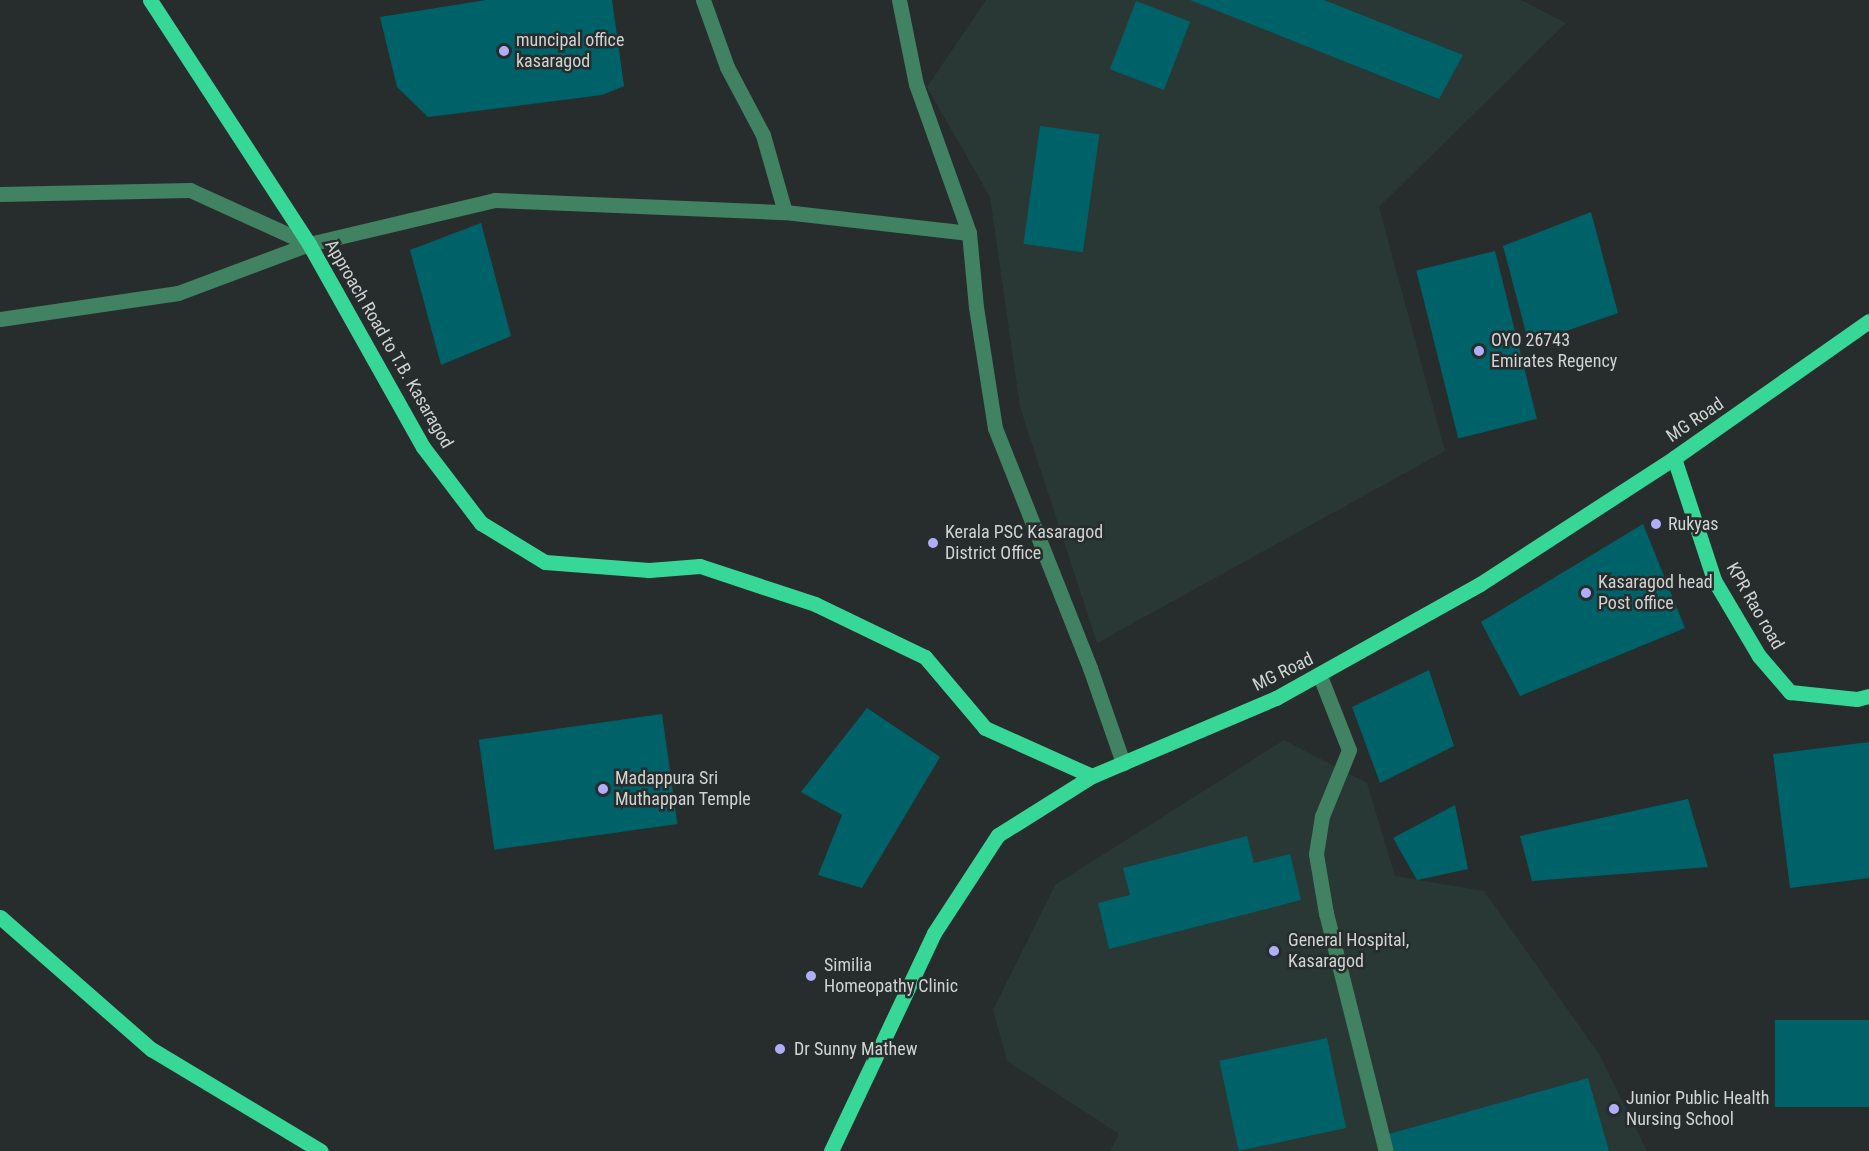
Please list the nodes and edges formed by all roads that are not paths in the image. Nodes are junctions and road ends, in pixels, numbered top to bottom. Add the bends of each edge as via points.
1 (150, 0) edge
2 (703, 0) edge
3 (899, 0) edge
4 (0, 194) edge
5 (785, 212) junction
6 (969, 232) junction
7 (309, 244) junction
8 (0, 320) edge
9 (1869, 321) edge
10 (1674, 458) junction
11 (1320, 676) junction
12 (1869, 696) edge
13 (1123, 763) junction
14 (1092, 776) junction
15 (0, 917) edge
16 (321, 1151) edge
17 (831, 1151) edge
18 (1386, 1151) edge

1 - 7 main road, Approach Road to T.B. Kasaragod
2 - 5 street via 727,67 763,135
3 - 6 street via 916,84
4 - 7 street via 190,190
5 - 6 street
5 - 7 street via 495,200
6 - 13 street via 975,307 995,428 1078,636
7 - 8 street via 178,293
7 - 14 main road, Approach Road to T.B. Kasaragod via 423,447 481,523 545,562 649,570 700,566 815,604 925,657 985,728
9 - 10 main road, MG Road
10 - 11 main road, MG Road via 1480,584
10 - 12 main road, KPR Rao road via 1714,579 1759,656 1790,692 1857,699
11 - 13 main road, MG Road
11 - 18 street via 1349,750 1322,816 1316,854 1326,913
13 - 14 main road, MG Road
14 - 17 main road, MG Road via 998,835 934,933
15 - 16 main road via 151,1049

